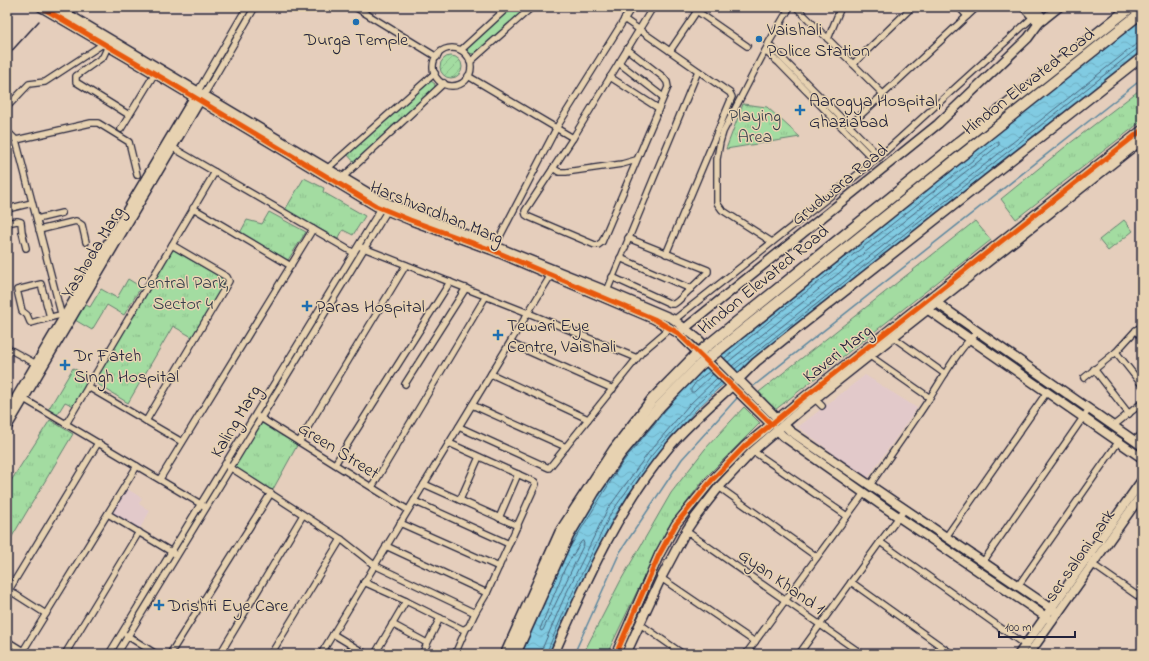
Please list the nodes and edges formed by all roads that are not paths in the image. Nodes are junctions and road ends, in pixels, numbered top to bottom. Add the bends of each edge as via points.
1 (41, 7) edge
2 (56, 7) edge
3 (247, 7) edge
4 (255, 7) edge
5 (355, 7) edge
6 (508, 7) edge
7 (532, 7) edge
8 (632, 7) edge
9 (654, 7) edge
10 (691, 7) edge
11 (790, 7) edge
12 (796, 7) edge
13 (841, 7) edge
14 (912, 7) edge
15 (959, 7) edge
16 (977, 7) edge
17 (1024, 7) edge
18 (1033, 7) edge
19 (1058, 7) edge
20 (1131, 7) edge
21 (697, 11) junction
22 (1142, 12) edge
23 (967, 16) junction
24 (624, 18) junction
25 (1039, 19) junction
26 (640, 29) junction
27 (828, 39) junction
28 (105, 45) junction
29 (747, 46) dead end
30 (461, 50) junction
31 (627, 50) junction
32 (670, 51) junction
33 (437, 56) junction
34 (1142, 57) edge
35 (470, 62) junction
36 (619, 63) junction
37 (853, 64) junction
38 (698, 71) junction
39 (154, 73) junction
40 (434, 73) junction
41 (468, 76) junction
42 (610, 77) junction
43 (444, 83) junction
44 (883, 94) junction
45 (199, 96) junction
46 (663, 97) junction
47 (7, 107) edge
48 (658, 108) junction
49 (129, 115) junction
50 (849, 126) junction
51 (557, 127) junction
52 (121, 129) dead end
53 (1142, 130) edge
54 (7, 131) edge
55 (573, 138) junction
56 (16, 140) junction
57 (1142, 140) edge
58 (170, 145) junction
59 (877, 159) junction
60 (636, 160) junction
61 (553, 168) junction
62 (325, 171) junction
63 (215, 172) junction
64 (137, 175) dead end
65 (340, 180) junction
66 (1077, 187) junction
67 (32, 202) junction
68 (386, 206) junction
69 (193, 208) junction
70 (7, 209) edge
71 (62, 213) dead end
72 (37, 220) junction
73 (7, 223) edge
74 (313, 229) junction
75 (39, 230) junction
76 (628, 238) junction
77 (86, 242) dead end
78 (772, 242) junction
79 (172, 245) junction
80 (358, 246) junction
81 (26, 248) dead end
82 (364, 248) junction
83 (493, 248) junction
84 (354, 253) junction
85 (666, 254) junction
86 (620, 258) junction
87 (406, 265) junction
88 (290, 266) junction
89 (551, 275) junction
90 (612, 277) junction
91 (450, 282) junction
92 (466, 288) junction
93 (691, 289) junction
94 (607, 291) junction
95 (486, 296) junction
96 (934, 300) junction
97 (925, 307) junction
98 (528, 313) junction
99 (50, 317) junction
100 (63, 320) junction
101 (672, 324) junction
102 (1142, 326) edge
103 (684, 328) junction
104 (1136, 330) junction
105 (978, 332) junction
106 (893, 338) junction
107 (1142, 338) edge
108 (970, 339) junction
109 (510, 343) junction
110 (7, 348) edge
111 (1116, 352) junction
112 (870, 356) junction
113 (637, 358) junction
114 (1018, 360) junction
115 (39, 366) junction
116 (1012, 368) junction
117 (1094, 369) junction
118 (491, 374) junction
119 (945, 374) junction
120 (1084, 378) dead end
121 (739, 381) junction
122 (405, 384) dead end
123 (1142, 385) edge
124 (88, 387) junction
125 (732, 387) junction
126 (613, 389) junction
127 (1047, 392) junction
128 (749, 397) junction
129 (930, 398) junction
130 (24, 399) junction
131 (815, 399) junction
132 (1142, 403) edge
133 (472, 405) junction
134 (822, 406) dead end
135 (1089, 409) junction
136 (7, 412) edge
137 (1129, 414) junction
138 (255, 415) junction
139 (1083, 417) junction
140 (261, 418) junction
141 (588, 419) junction
142 (146, 421) junction
143 (781, 422) junction
144 (66, 424) junction
145 (1113, 426) junction
146 (7, 427) edge
147 (459, 427) junction
148 (774, 427) junction
149 (1142, 434) edge
150 (1134, 441) junction
151 (182, 442) junction
152 (299, 442) junction
153 (1118, 442) junction
154 (98, 443) junction
155 (449, 443) junction
156 (1142, 446) edge
157 (566, 447) junction
158 (753, 451) junction
159 (479, 457) junction
160 (1142, 458) edge
161 (225, 464) junction
162 (335, 464) junction
163 (137, 466) junction
164 (231, 468) junction
165 (518, 474) junction
166 (160, 480) junction
167 (1142, 480) edge
168 (424, 484) junction
169 (870, 485) junction
170 (372, 487) junction
171 (719, 487) junction
172 (271, 493) junction
173 (864, 493) junction
174 (1142, 494) edge
175 (460, 500) junction
176 (414, 501) junction
177 (201, 504) junction
178 (207, 507) junction
179 (905, 509) junction
180 (408, 510) junction
181 (108, 514) junction
182 (303, 515) junction
183 (847, 516) junction
184 (899, 517) junction
185 (500, 518) junction
186 (400, 523) junction
187 (518, 526) junction
188 (686, 531) junction
189 (139, 532) junction
190 (946, 537) junction
191 (341, 539) junction
192 (880, 542) junction
193 (509, 544) junction
194 (386, 546) junction
195 (172, 552) junction
196 (177, 555) junction
197 (818, 557) junction
198 (983, 562) junction
199 (1092, 564) junction
200 (374, 565) junction
201 (499, 567) junction
202 (661, 578) junction
203 (364, 582) junction
204 (851, 582) junction
205 (1018, 586) junction
206 (8, 589) edge
207 (487, 593) junction
208 (1142, 598) edge
209 (406, 601) junction
210 (785, 601) junction
211 (1054, 611) junction
212 (475, 613) junction
213 (46, 614) junction
214 (440, 618) junction
215 (1049, 619) junction
216 (392, 624) junction
217 (640, 624) junction
218 (820, 625) junction
219 (466, 628) junction
220 (122, 632) junction
221 (333, 634) junction
222 (128, 636) junction
223 (7, 641) edge
224 (755, 642) junction
225 (427, 643) junction
226 (1025, 646) junction
227 (26, 652) edge
228 (65, 654) edge
229 (109, 654) edge
230 (117, 654) edge
231 (156, 654) edge
232 (170, 654) edge
233 (220, 654) edge
234 (271, 654) edge
235 (321, 654) edge
236 (366, 654) edge
237 (375, 654) edge
238 (422, 654) edge
239 (455, 654) edge
240 (506, 654) edge
241 (515, 654) edge
242 (554, 654) edge
243 (616, 654) edge
244 (626, 654) edge
245 (683, 654) edge
246 (746, 654) edge
247 (799, 654) edge
248 (862, 654) edge
249 (952, 654) edge
250 (1018, 654) edge
251 (1029, 654) edge

1 - 28 street, Harshvardhan Marg
2 - 45 street, Harshvardhan Marg
3 - 45 street
4 - 45 street
5 - 33 street
6 - 30 street
7 - 35 street
8 - 24 street
9 - 26 street
10 - 21 street
11 - 50 street via 768,44
12 - 27 street
13 - 27 street
14 - 37 street
15 - 23 street
16 - 23 street
17 - 25 street
18 - 25 street
19 - 25 street, Grudwara Road
20 - 240 highway, Hindon Elevated Road, bridge via 696,356 652,400 614,450 561,531
21 - 29 street
21 - 32 street
22 - 241 highway, Hindon Elevated Road, bridge via 700,365 660,406 620,454 594,492 568,536
23 - 44 street
24 - 26 street
24 - 51 street
25 - 59 street
25 - 103 street, Grudwara Road via 1028,38 938,124
26 - 31 street
26 - 32 street
27 - 37 street
28 - 39 street, Harshvardhan Marg
28 - 47 street via 46,82 29,84
28 - 49 street via 103,57 76,76 76,82
30 - 33 street via 448,48
30 - 35 street
31 - 36 street
31 - 46 street via 666,79 668,87
32 - 38 street
33 - 40 street via 433,66
34 - 121 street via 787,337 756,362
35 - 41 street
36 - 42 street
36 - 46 street
37 - 44 street
38 - 76 street
38 - 85 street via 730,93 731,99
39 - 45 street, Harshvardhan Marg
39 - 49 street
40 - 43 street
40 - 62 street
41 - 43 street via 459,84
41 - 51 street
42 - 48 street
42 - 55 street
43 - 65 street
44 - 50 street
45 - 58 street, Yashoda Marg
45 - 62 street, Harshvardhan Marg
46 - 48 street
48 - 60 street
49 - 52 street
50 - 59 street
51 - 55 street
51 - 83 street
53 - 66 street, Kaveri Marg
54 - 56 street
55 - 61 street
56 - 64 street via 98,123 129,142
56 - 67 street
57 - 66 street, Kaveri Marg
58 - 63 street
58 - 100 street, Yashoda Marg
59 - 78 street
59 - 78 street via 766,49 723,132 717,159 717,199 722,210
60 - 61 street via 566,172 559,172
60 - 61 street via 602,242 598,245 526,215 525,211
62 - 65 street, Harshvardhan Marg
63 - 69 street
63 - 74 street
65 - 68 street, Harshvardhan Marg
66 - 96 street, Kaveri Marg
67 - 70 street
67 - 72 street
68 - 80 street, Kaling Marg
68 - 82 street, Kaling Marg
68 - 83 street, Harshvardhan Marg via 410,220
69 - 79 street
69 - 88 street
71 - 72 street
72 - 75 street
73 - 81 street via 21,222
74 - 84 street
74 - 88 street
75 - 77 street via 76,221 82,225
75 - 100 street
76 - 85 street
76 - 86 street
78 - 101 street
79 - 124 street
79 - 142 street via 227,277 229,281
80 - 82 street
80 - 84 street, Kaling Marg
82 - 87 street
82 - 140 street, Kaling Marg
83 - 89 street, Harshvardhan Marg
83 - 94 street, Harshvardhan Marg
84 - 138 street, Kaling Marg
85 - 93 street via 708,270
86 - 90 street
86 - 93 street
87 - 91 street
87 - 152 street
88 - 151 street
89 - 98 street
89 - 101 street, Harshvardhan Marg via 654,319
90 - 93 street via 671,304
90 - 94 street
91 - 92 street
91 - 162 street
92 - 95 street
92 - 122 street
94 - 101 street, Harshvardhan Marg via 659,312
95 - 98 street
95 - 170 street
96 - 97 street, Kaveri Marg
96 - 105 street
97 - 106 street, Kaveri Marg
97 - 108 street
97 - 143 street, Kaveri Marg
98 - 109 street
98 - 113 street
99 - 99 street via 40,284 17,290 22,311 30,322
99 - 100 street
100 - 115 street, Yashoda Marg
101 - 103 street, Harshvardhan Marg
101 - 113 street
101 - 125 street, Harshvardhan Marg, bridge
102 - 104 street
103 - 121 street, Harshvardhan Marg, bridge
104 - 107 street
104 - 111 street
105 - 108 street
105 - 114 street
106 - 112 street, Kaveri Marg
106 - 119 street
108 - 116 street
108 - 119 street
109 - 118 street
109 - 126 street
110 - 115 street
111 - 117 street
111 - 123 street
112 - 129 street
112 - 131 street, Kaveri Marg
113 - 126 street
114 - 116 street
114 - 135 street
115 - 130 street, Yashoda Marg
115 - 136 street, Yashoda Marg
116 - 127 street
117 - 120 street
117 - 137 street
118 - 133 street
118 - 141 street
119 - 129 street
121 - 128 street, Harshvardhan Marg
124 - 142 street
124 - 144 street
125 - 128 street, Harshvardhan Marg
125 - 242 street via 671,445 636,490 596,562
126 - 141 street
127 - 139 street
127 - 190 street
128 - 143 street, Harshvardhan Marg
128 - 148 street, Harshvardhan Marg
129 - 169 street
130 - 144 street
130 - 146 street, Yashoda Marg
131 - 134 street
131 - 143 street, Kaveri Marg
132 - 137 street
133 - 147 street
133 - 157 street
135 - 139 street
135 - 145 street
137 - 145 street
138 - 140 street, Green Street
138 - 161 street, Kaling Marg
139 - 153 street
139 - 198 street
140 - 152 street, Green Street
140 - 164 street, Kaling Marg
141 - 157 street
142 - 151 street
143 - 148 street, Kaveri Marg
143 - 169 street, Harshvardhan Marg via 790,431
144 - 154 street
145 - 150 street
147 - 155 street
147 - 157 street via 547,467 551,466
148 - 158 street, Kaveri Marg
148 - 173 street, Harshvardhan Marg
148 - 243 street, Kaveri Marg via 745,446 712,480 676,524 659,555
149 - 150 street
150 - 156 street
151 - 166 street
152 - 162 street, Green Street
153 - 160 street
153 - 205 street
154 - 163 street
154 - 206 street
155 - 159 street
155 - 168 street
158 - 171 street, Kaveri Marg
158 - 183 street
159 - 165 street
159 - 175 street
161 - 164 street
161 - 177 street, Kaling Marg
162 - 170 street, Green Street
163 - 166 street
163 - 181 street
164 - 172 street
164 - 178 street, Kaling Marg
165 - 185 street
165 - 187 street via 536,484
166 - 177 street
167 - 211 street
168 - 175 street
168 - 176 street
169 - 179 street, Harshvardhan Marg
170 - 180 street, Green Street
171 - 188 street, Kaveri Marg
171 - 197 street
172 - 182 street
172 - 232 street
173 - 183 street
173 - 184 street, Harshvardhan Marg
174 - 199 street, ser saloni park
175 - 185 street
176 - 180 street
176 - 193 street
177 - 178 street
177 - 195 street, Kaling Marg
178 - 196 street, Kaling Marg
179 - 184 street
179 - 190 street, Harshvardhan Marg
180 - 186 street
181 - 189 street
181 - 213 street
182 - 191 street
182 - 233 street
183 - 197 street
184 - 192 street
184 - 215 street, Harshvardhan Marg
185 - 187 street
186 - 194 street
186 - 201 street
187 - 193 street
188 - 202 street, Kaveri Marg
188 - 210 street, Gyan Khand 1
189 - 195 street
189 - 228 street
190 - 198 street, Harshvardhan Marg
191 - 200 street
191 - 234 street
192 - 204 street
192 - 226 street
193 - 201 street
194 - 200 street
194 - 207 street
195 - 196 street
195 - 220 street, Kaling Marg
196 - 222 street, Kaling Marg
197 - 210 street
198 - 205 street, Harshvardhan Marg
199 - 208 street
199 - 211 street, ser saloni park
200 - 203 street
200 - 212 street
201 - 207 street
202 - 217 street, Kaveri Marg
202 - 224 street
203 - 209 street
203 - 221 street
204 - 218 street
204 - 249 street
205 - 211 street, Harshvardhan Marg
206 - 213 street
207 - 212 street
209 - 214 street
209 - 216 street
210 - 218 street, Gyan Khand 1
210 - 224 street
211 - 215 street, ser saloni park
212 - 219 street via 470,626
213 - 227 street
214 - 219 street via 462,629
214 - 225 street
215 - 226 street
215 - 251 street, ser saloni park
216 - 225 street
216 - 237 street
217 - 244 street, Kaveri Marg
217 - 245 street
218 - 247 street
218 - 248 street, Gyan Khand 1
219 - 239 street
220 - 222 street
220 - 229 street, Kaling Marg
221 - 235 street
221 - 236 street
222 - 230 street, Kaling Marg
222 - 231 street
223 - 227 street
224 - 246 street
225 - 238 street
226 - 250 street

